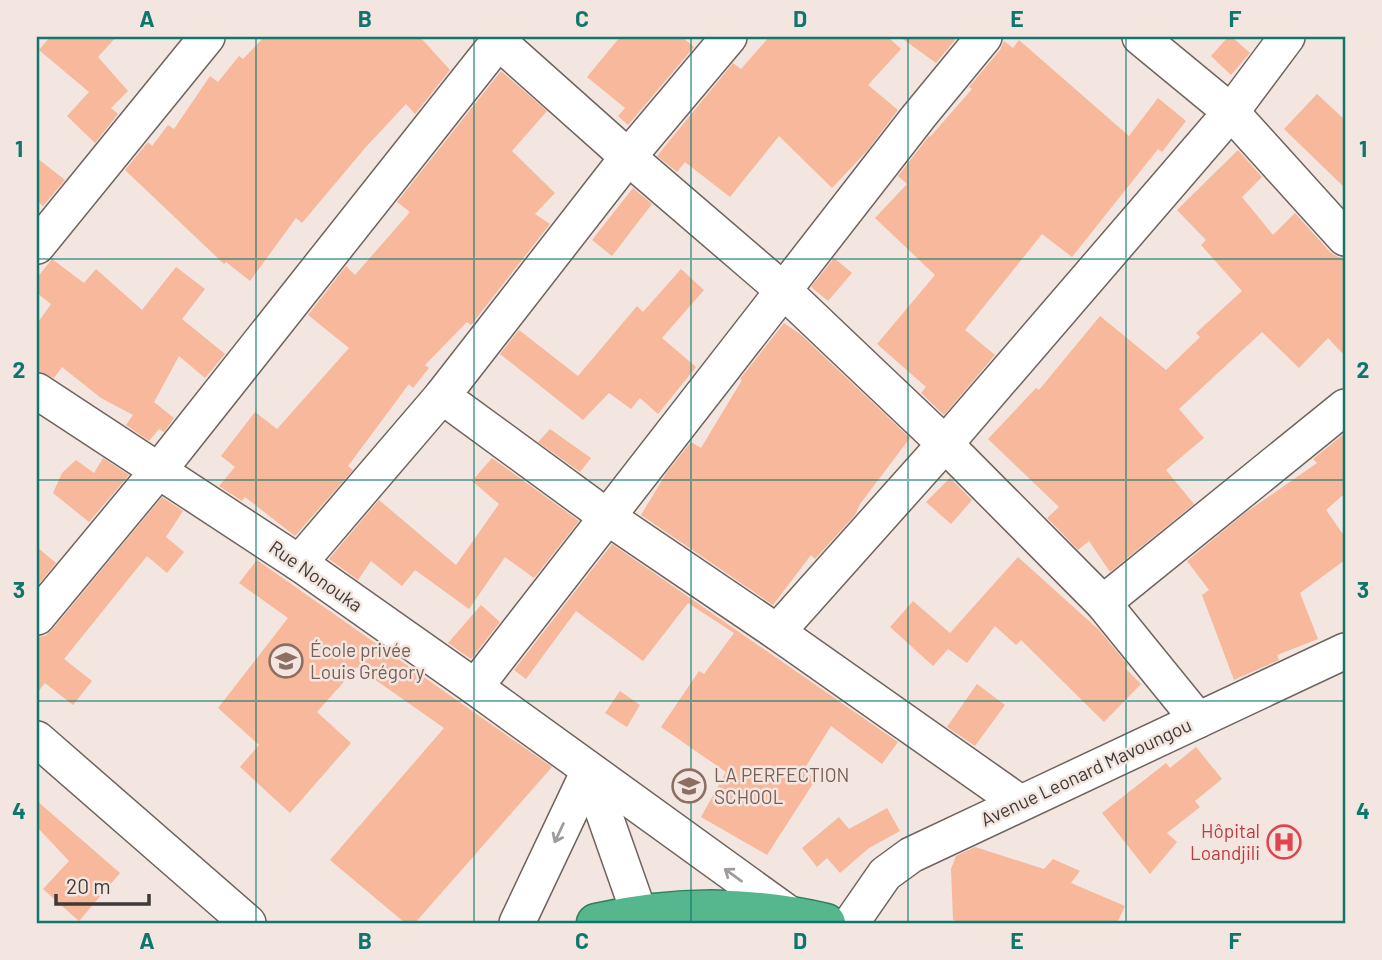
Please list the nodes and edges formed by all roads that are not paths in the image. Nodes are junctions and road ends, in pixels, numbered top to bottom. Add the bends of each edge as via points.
1 (207, 37) edge
2 (729, 37) edge
3 (984, 37) edge
4 (1140, 37) edge
5 (1287, 37) edge
6 (500, 39) edge
7 (1231, 112) junction
8 (628, 157) junction
9 (1345, 238) edge
10 (37, 246) edge
11 (784, 291) junction
12 (37, 391) edge
13 (442, 396) junction
14 (1345, 407) edge
15 (945, 444) junction
16 (159, 470) junction
17 (606, 516) junction
18 (299, 563) junction
19 (1104, 603) junction
20 (37, 617) edge
21 (777, 632) junction
22 (1345, 651) edge
23 (475, 687) junction
24 (1198, 720) junction
25 (37, 738) edge
26 (589, 771) junction
27 (1020, 803) junction
28 (639, 913) junction
29 (789, 914) junction
30 (248, 923) edge
31 (517, 923) edge
32 (596, 923) edge
33 (826, 923) edge
34 (851, 923) edge

1 - 10 street
2 - 8 street
3 - 11 street
4 - 7 street
5 - 7 street
6 - 8 street
6 - 16 street
7 - 9 street
7 - 15 street
8 - 11 street
8 - 13 street
11 - 15 street
11 - 17 street
12 - 16 street, Rue Nonouka
13 - 17 street
13 - 18 street
14 - 19 street
15 - 19 street
15 - 21 street
16 - 18 street, Rue Nonouka
16 - 20 street
17 - 21 street
17 - 23 street
18 - 23 street, Rue Nonouka
19 - 24 street
21 - 27 street
22 - 24 street, Avenue Leonard Mavoungou
23 - 26 street, Rue Nonouka
24 - 27 street, Avenue Leonard Mavoungou
25 - 30 street
26 - 28 street
29 -> 26 street, Rue Nonouka
26 -> 31 street
27 - 34 street, Avenue Leonard Mavoungou via 911,855 885,874
28 - 29 highway via 715,908
28 - 32 highway
29 - 33 highway

